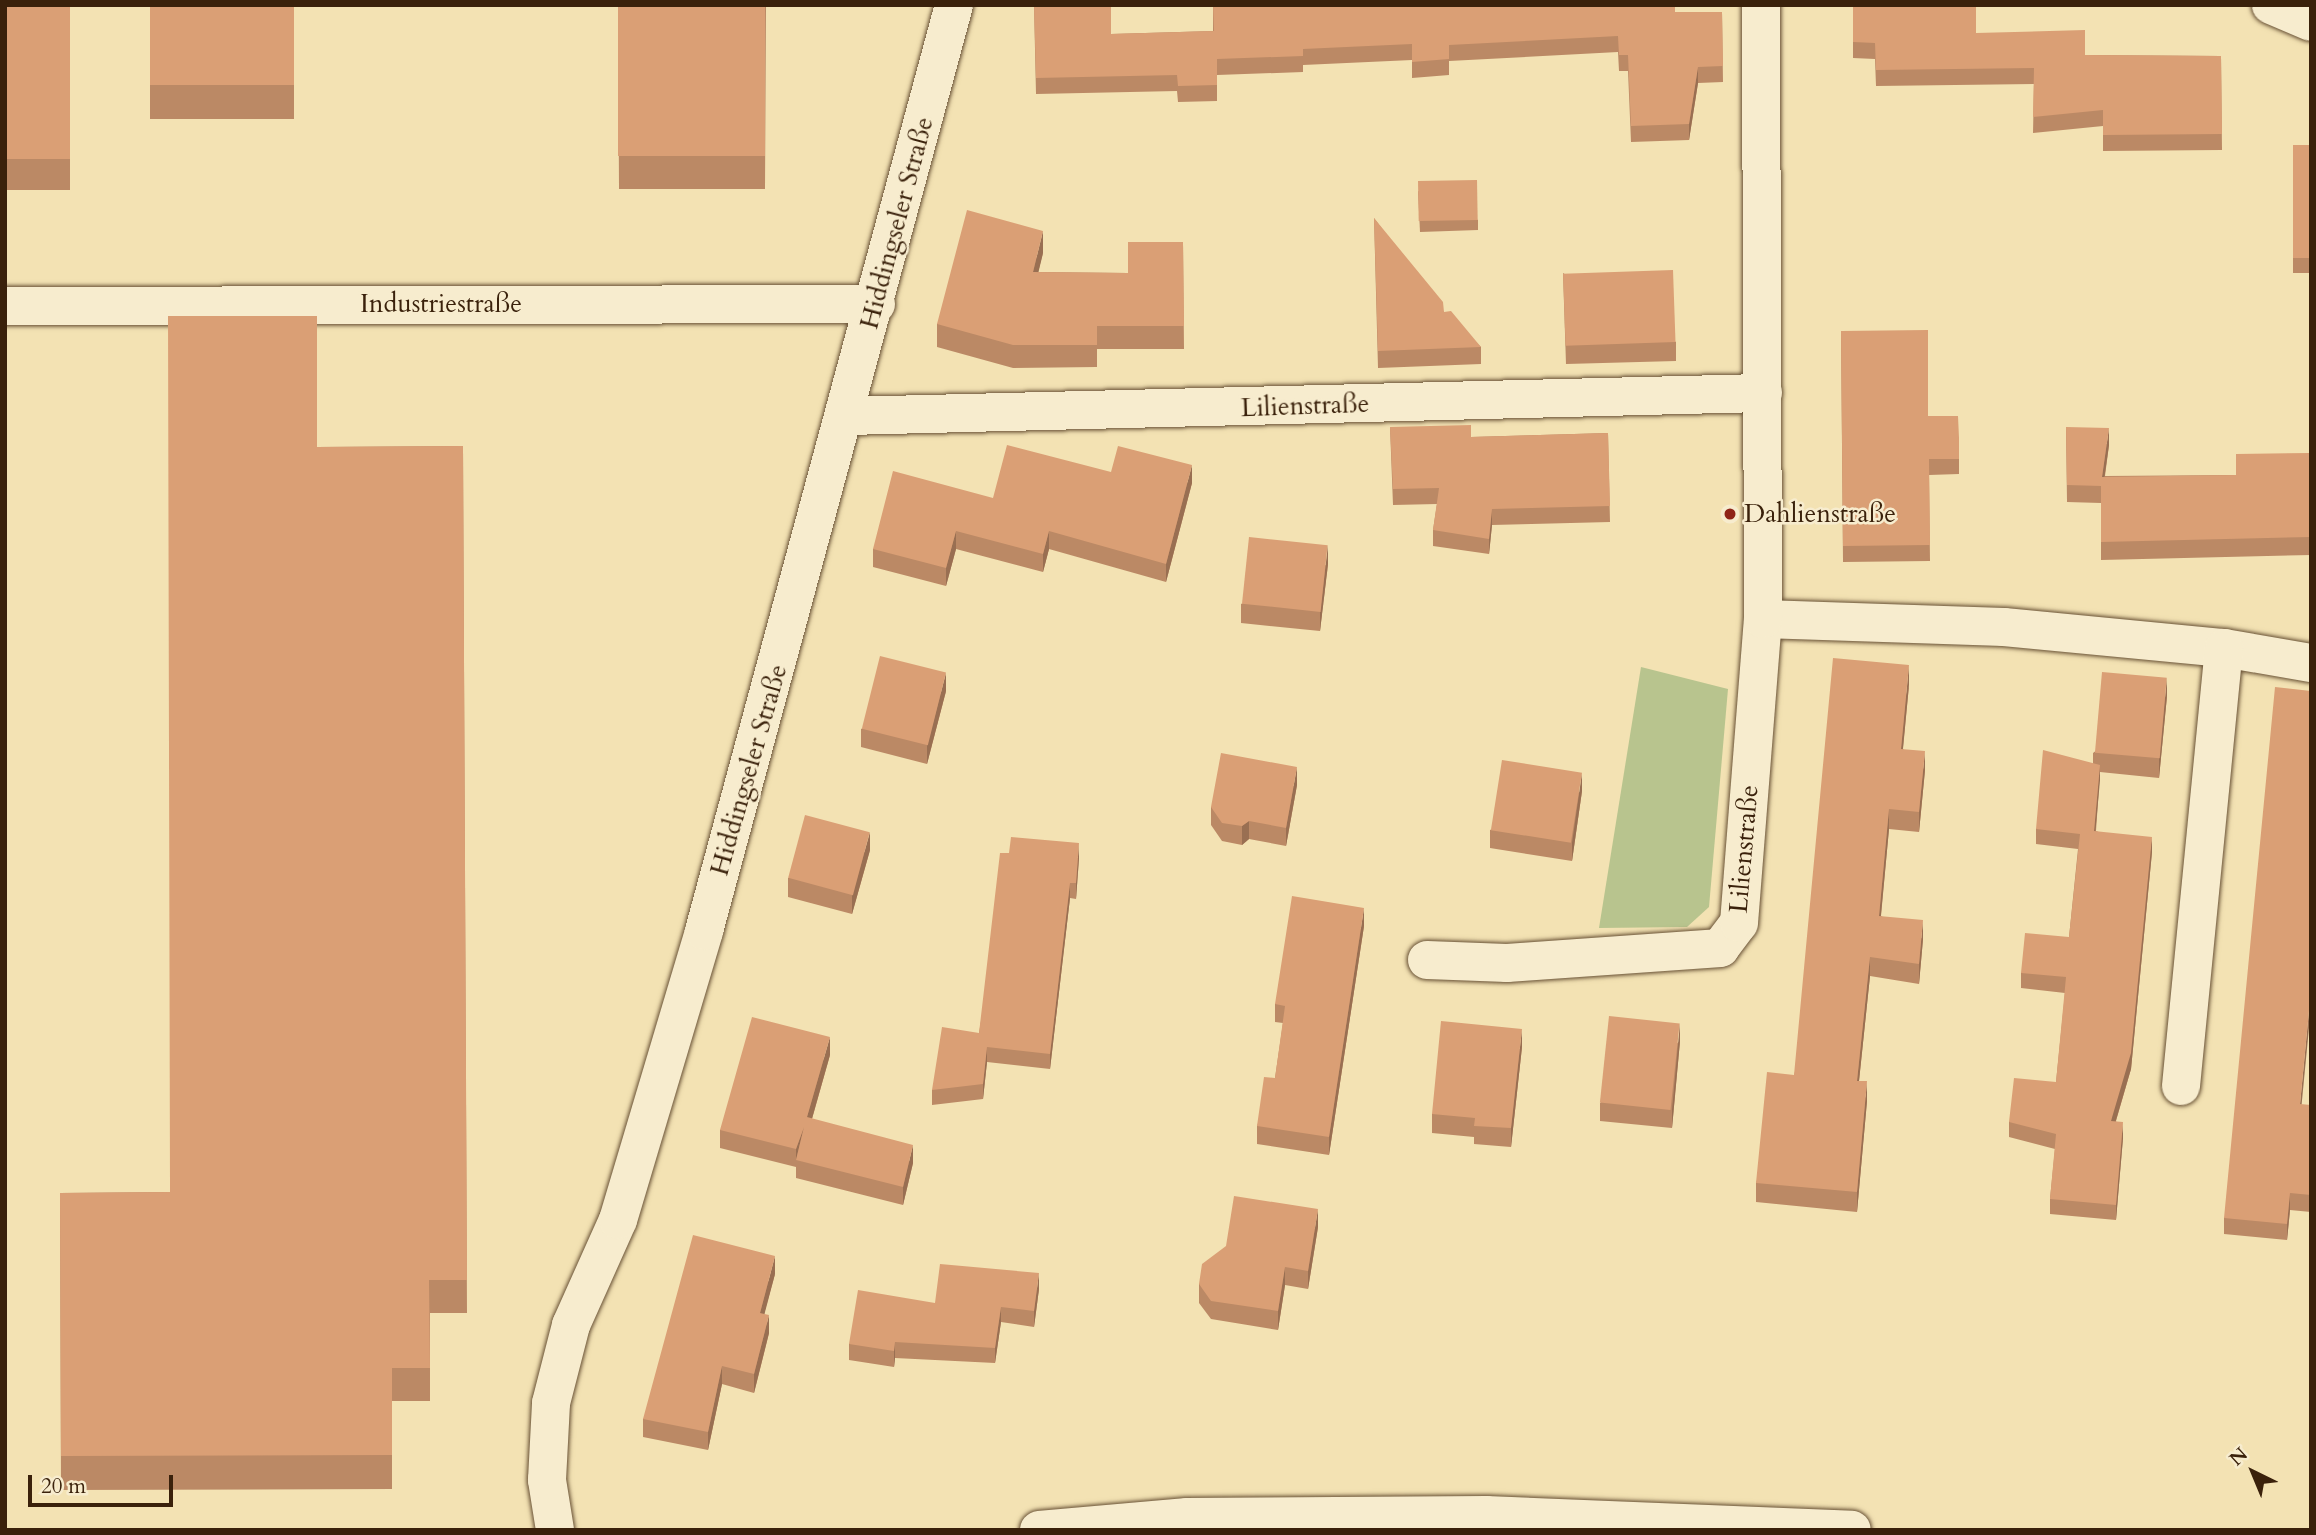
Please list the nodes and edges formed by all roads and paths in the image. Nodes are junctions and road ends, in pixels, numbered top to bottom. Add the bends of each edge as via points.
1 (954, 5) edge
2 (1762, 5) edge
3 (2271, 5) edge
4 (2311, 22) edge
5 (876, 304) junction
6 (5, 306) edge
7 (1763, 393) junction
8 (846, 416) junction
9 (1763, 619) junction
10 (2224, 648) junction
11 (2311, 663) edge
12 (1427, 960) dead end
13 (2181, 1086) dead end
14 (555, 1530) edge
15 (1039, 1530) edge
16 (1852, 1530) edge

1 - 5 street, Hiddingseler Straße
2 - 7 street, Lilienstraße
3 - 4 street
5 - 6 street, Industriestraße
5 - 8 street, Hiddingseler Straße
7 - 8 street, Lilienstraße
7 - 9 street, Lilienstraße
8 - 14 street, Hiddingseler Straße via 646,1128 618,1220 571,1325 551,1403 547,1480
9 - 10 street via 2004,628
9 - 12 street, Lilienstraße via 1739,923 1720,948 1507,963
10 - 11 street
10 - 13 street
15 - 16 street via 1187,1517 1486,1515

